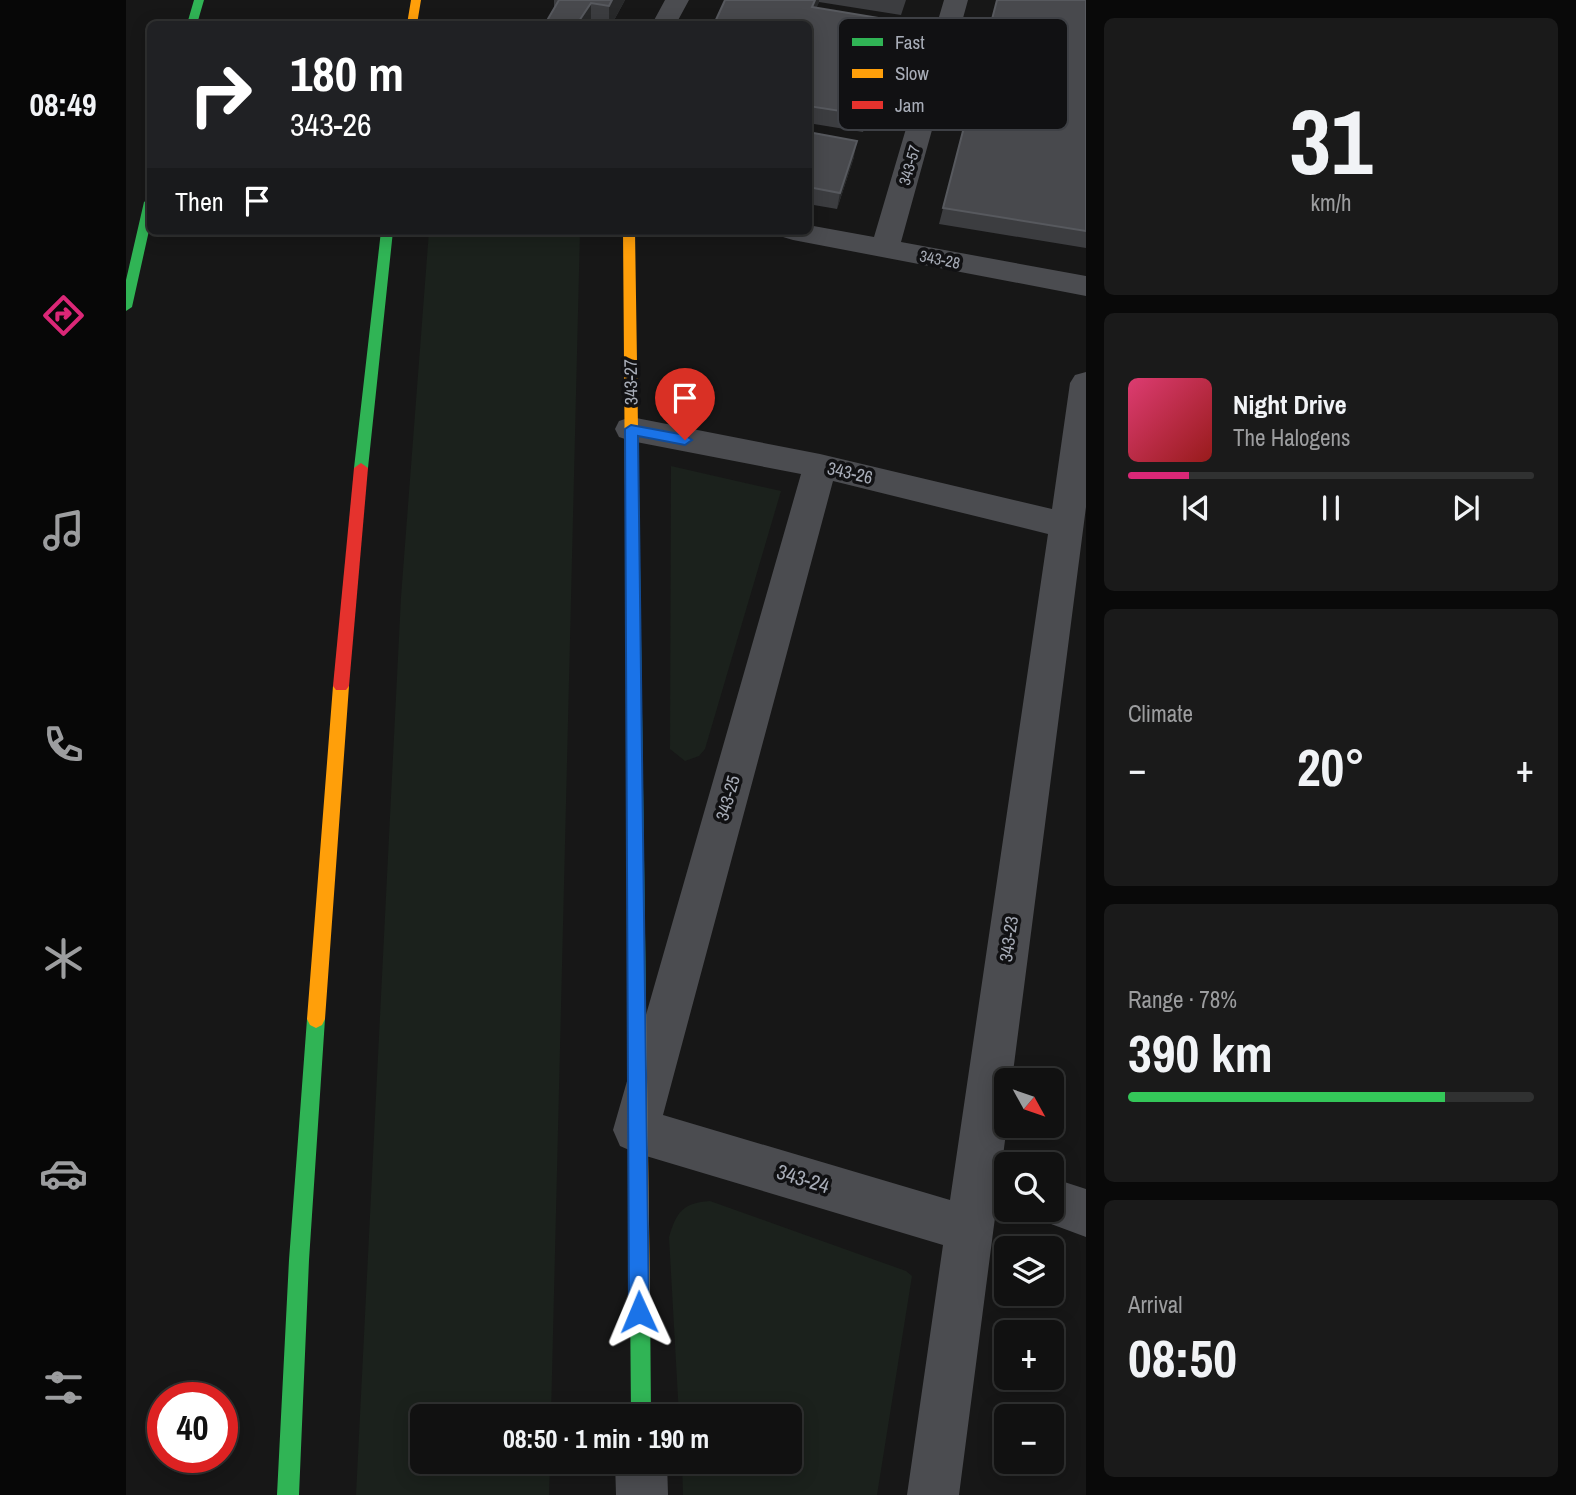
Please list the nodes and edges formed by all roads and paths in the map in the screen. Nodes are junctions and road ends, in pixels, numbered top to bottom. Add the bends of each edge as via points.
1 (199, 0) edge
2 (416, 0) edge
3 (677, 0) edge
4 (956, 0) edge
5 (951, 18) edge
6 (193, 21) edge
7 (412, 21) edge
8 (666, 21) edge
9 (919, 130) edge
10 (147, 215) edge
11 (387, 235) edge
12 (629, 235) edge
13 (812, 235) edge
14 (885, 248) junction
15 (1086, 286) edge
16 (126, 307) edge
17 (1086, 383) edge
18 (631, 429) junction
19 (820, 467) junction
20 (1066, 524) junction
21 (636, 1130) junction
22 (991, 1182) edge
23 (1064, 1205) edge
24 (1086, 1213) edge
25 (970, 1229) junction
26 (640, 1404) edge
27 (641, 1474) edge
28 (288, 1495) edge
29 (642, 1495) edge
30 (933, 1495) edge

1 - 6 main road
2 - 7 main road
3 - 8 street
4 - 5 street, 343-57
9 - 14 street, 343-57
10 - 16 main road
11 - 28 main road via 347,598 299,1260
12 - 18 main road, 343-27
13 - 14 street, 343-28
14 - 15 street, 343-28
17 - 20 street, 343-23
18 - 19 street, 343-26
18 - 21 main road, 343-27
19 - 20 street, 343-26
19 - 21 street, 343-25
20 - 22 street, 343-23
21 - 25 street, 343-24
21 - 26 main road, 343-27
22 - 25 street, 343-23
23 - 24 street
25 - 30 street, 343-23
27 - 29 street

